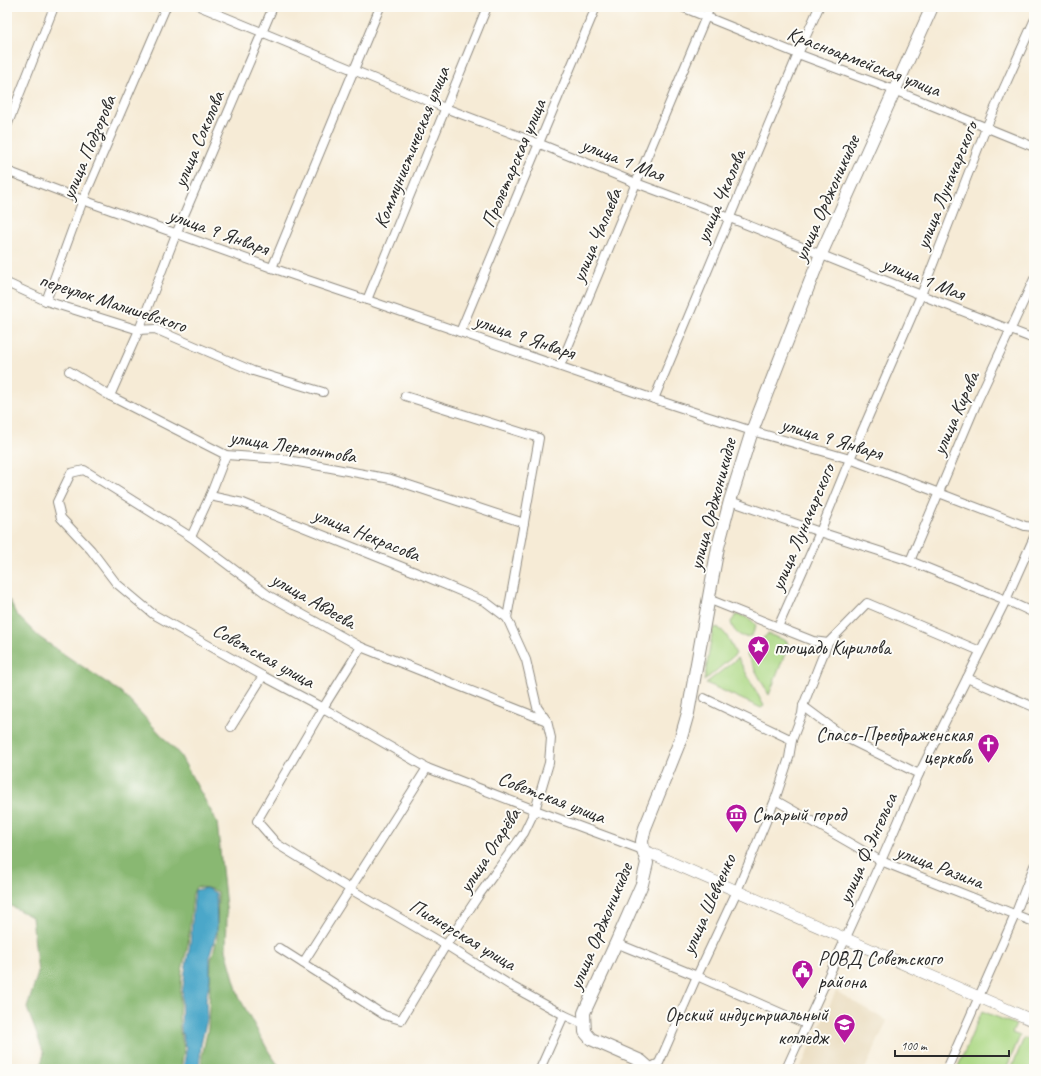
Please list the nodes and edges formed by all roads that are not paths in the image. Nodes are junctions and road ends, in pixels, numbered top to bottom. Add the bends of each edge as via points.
1 (54, 7) edge
2 (166, 7) edge
3 (201, 7) edge
4 (273, 7) edge
5 (380, 7) edge
6 (487, 7) edge
7 (596, 7) edge
8 (682, 7) edge
9 (710, 7) edge
10 (819, 7) edge
11 (932, 7) edge
12 (706, 17) junction
13 (1034, 21) edge
14 (262, 32) junction
15 (798, 54) junction
16 (354, 70) junction
17 (894, 90) junction
18 (445, 108) junction
19 (7, 126) edge
20 (986, 128) junction
21 (540, 144) junction
22 (1034, 147) edge
23 (7, 171) edge
24 (636, 183) junction
25 (83, 200) junction
26 (730, 218) junction
27 (176, 234) junction
28 (821, 254) junction
29 (272, 268) junction
30 (1034, 279) edge
31 (7, 282) edge
32 (921, 296) junction
33 (367, 300) junction
34 (46, 302) junction
35 (139, 330) junction
36 (1011, 331) junction
37 (460, 332) junction
38 (1034, 339) edge
39 (560, 366) junction
40 (70, 371) dead end
41 (323, 392) dead end
42 (110, 396) junction
43 (405, 396) dead end
44 (654, 399) junction
45 (752, 431) junction
46 (226, 455) junction
47 (850, 459) junction
48 (84, 470) joint
49 (939, 492) junction
50 (210, 496) junction
51 (730, 501) junction
52 (524, 523) junction
53 (1034, 528) edge
54 (820, 532) junction
55 (191, 537) junction
56 (1034, 537) edge
57 (910, 561) junction
58 (708, 599) junction
59 (1006, 600) junction
60 (1034, 613) edge
61 (507, 618) junction
62 (778, 627) junction
63 (828, 643) junction
64 (361, 647) junction
65 (980, 651) junction
66 (263, 676) junction
67 (967, 678) junction
68 (704, 698) dead end
69 (803, 706) junction
70 (1034, 707) edge
71 (322, 708) junction
72 (548, 722) junction
73 (231, 728) dead end
74 (792, 740) junction
75 (427, 768) junction
76 (920, 774) junction
77 (775, 800) junction
78 (535, 810) junction
79 (643, 850) junction
80 (881, 861) junction
81 (1034, 866) edge
82 (350, 889) junction
83 (737, 891) junction
84 (1015, 915) junction
85 (1034, 922) edge
86 (844, 939) junction
87 (616, 943) junction
88 (446, 945) junction
89 (279, 948) dead end
90 (303, 963) junction
91 (697, 976) junction
92 (979, 997) junction
93 (564, 1015) junction
94 (1034, 1021) edge
95 (584, 1024) junction
96 (806, 1024) junction
97 (540, 1069) edge
98 (650, 1069) edge
99 (786, 1069) edge
100 (947, 1069) edge

1 - 19 street
2 - 25 street, улица Подзорова
3 - 14 street, улица 1 Мая
4 - 14 street, улица Соколова
5 - 16 street
6 - 18 street, Коммунистическая улица
7 - 21 street, Пролетарская улица
8 - 12 street, Красноармейская улица
9 - 12 street, улица Чапаева
10 - 15 street, улица Чкалова
11 - 17 main road, улица Орджоникидзе
12 - 15 street, Красноармейская улица
12 - 24 street, улица Чапаева
13 - 20 street, улица Луначарского
14 - 16 street, улица 1 Мая
14 - 27 street, улица Соколова
15 - 17 street, Красноармейская улица
15 - 26 street, улица Чкалова
16 - 18 street, улица 1 Мая
16 - 29 street
17 - 20 street, Красноармейская улица
17 - 28 main road, улица Орджоникидзе
18 - 21 street, улица 1 Мая
18 - 33 street, Коммунистическая улица
20 - 22 street, Красноармейская улица
20 - 32 street, улица Луначарского
21 - 24 street, улица 1 Мая
21 - 37 street, Пролетарская улица
23 - 25 street, улица 9 Января
24 - 26 street, улица 1 Мая
24 - 39 street, улица Чапаева
25 - 27 street, улица 9 Января
25 - 34 street, улица Подзорова
26 - 28 street, улица 1 Мая
26 - 44 street, улица Чкалова
27 - 29 street, улица 9 Января
27 - 35 street, улица Соколова
28 - 32 street, улица 1 Мая
28 - 45 main road, улица Орджоникидзе
29 - 33 street, улица 9 Января
30 - 36 street, улица Кирова
31 - 34 street, переулок Малишевского
32 - 36 street, улица 1 Мая
32 - 47 street, улица Луначарского
33 - 37 street, улица 9 Января
34 - 35 street, переулок Малишевского
35 - 41 street, переулок Малишевского via 155,329 253,371
35 - 42 street, улица Соколова
36 - 38 street, улица 1 Мая
36 - 49 street, улица Кирова via 977,402
37 - 39 street, улица 9 Января
39 - 44 street, улица 9 Января
40 - 42 street, улица Лермонтова
42 - 46 street, улица Лермонтова
43 - 52 street via 540,438
44 - 45 street, улица 9 Января
45 - 47 street, улица 9 Января
45 - 51 main road, улица Орджоникидзе
46 - 50 street
46 - 52 street, улица Лермонтова via 282,459 391,479
47 - 49 street, улица 9 Января
47 - 54 street, улица Луначарского
48 - 55 street, улица Авдеева
48 - 66 street, Советская улица via 71,473 57,502 61,518 91,550 116,583 153,614
49 - 53 street, улица 9 Января
49 - 57 street, улица Кирова
50 - 55 street
50 - 61 street, улица Некрасова via 244,502 415,572 486,602
51 - 54 street
51 - 58 main road, улица Орджоникидзе
52 - 61 street
54 - 57 street
54 - 62 street, улица Луначарского
55 - 64 street, улица Авдеева via 268,595
56 - 59 street, улица Ф.Энгельса
57 - 59 street
58 - 62 street
58 - 79 main road, улица Орджоникидзе via 688,713 680,741 645,828
59 - 60 street
59 - 65 street, улица Ф.Энгельса
61 - 72 street, улица Огарёва via 526,660 537,707
62 - 63 street via 813,641
63 - 65 street, улица Шевченко via 867,603
63 - 69 street, улица Шевченко
64 - 71 street
64 - 72 street, улица Авдеева
65 - 67 street, улица Ф.Энгельса
66 - 71 street, Советская улица
66 - 73 street
67 - 70 street
67 - 76 street, улица Ф.Энгельса
68 - 74 street
69 - 74 street, улица Шевченко
69 - 76 street via 846,738
71 - 75 street, Советская улица
71 - 82 street, Пионерская улица via 257,821 277,844
72 - 78 street, улица Огарёва via 551,738 549,763
74 - 77 street, улица Шевченко via 789,758
75 - 78 street, Советская улица
75 - 82 street
76 - 80 street, улица Ф.Энгельса
77 - 80 street, улица Разина
77 - 83 street, улица Шевченко
78 - 79 street, Советская улица
78 - 88 street, улица Огарёва via 524,833
79 - 83 street, Советская улица
79 - 87 main road, улица Орджоникидзе via 647,863 642,884
80 - 84 street, улица Разина
80 - 86 street, улица Ф.Энгельса
81 - 84 street
82 - 88 street, Пионерская улица
82 - 90 street
83 - 86 street, Советская улица
83 - 91 street, улица Шевченко
84 - 85 street, улица Разина
84 - 92 street
86 - 92 street, Советская улица
86 - 96 street, улица Ф.Энгельса
87 - 91 street
87 - 95 main road, улица Орджоникидзе via 586,1006
88 - 90 street, улица Огарёва via 401,1020 384,1015
88 - 93 street, Пионерская улица
89 - 90 street
91 - 96 street
91 - 98 street, улица Шевченко via 659,1063
92 - 94 street, Советская улица
92 - 100 street
93 - 95 street, Пионерская улица
93 - 97 street, улица Орджоникидзе
95 - 98 main road via 585,1032 591,1039 641,1061
96 - 99 street, улица Ф.Энгельса

